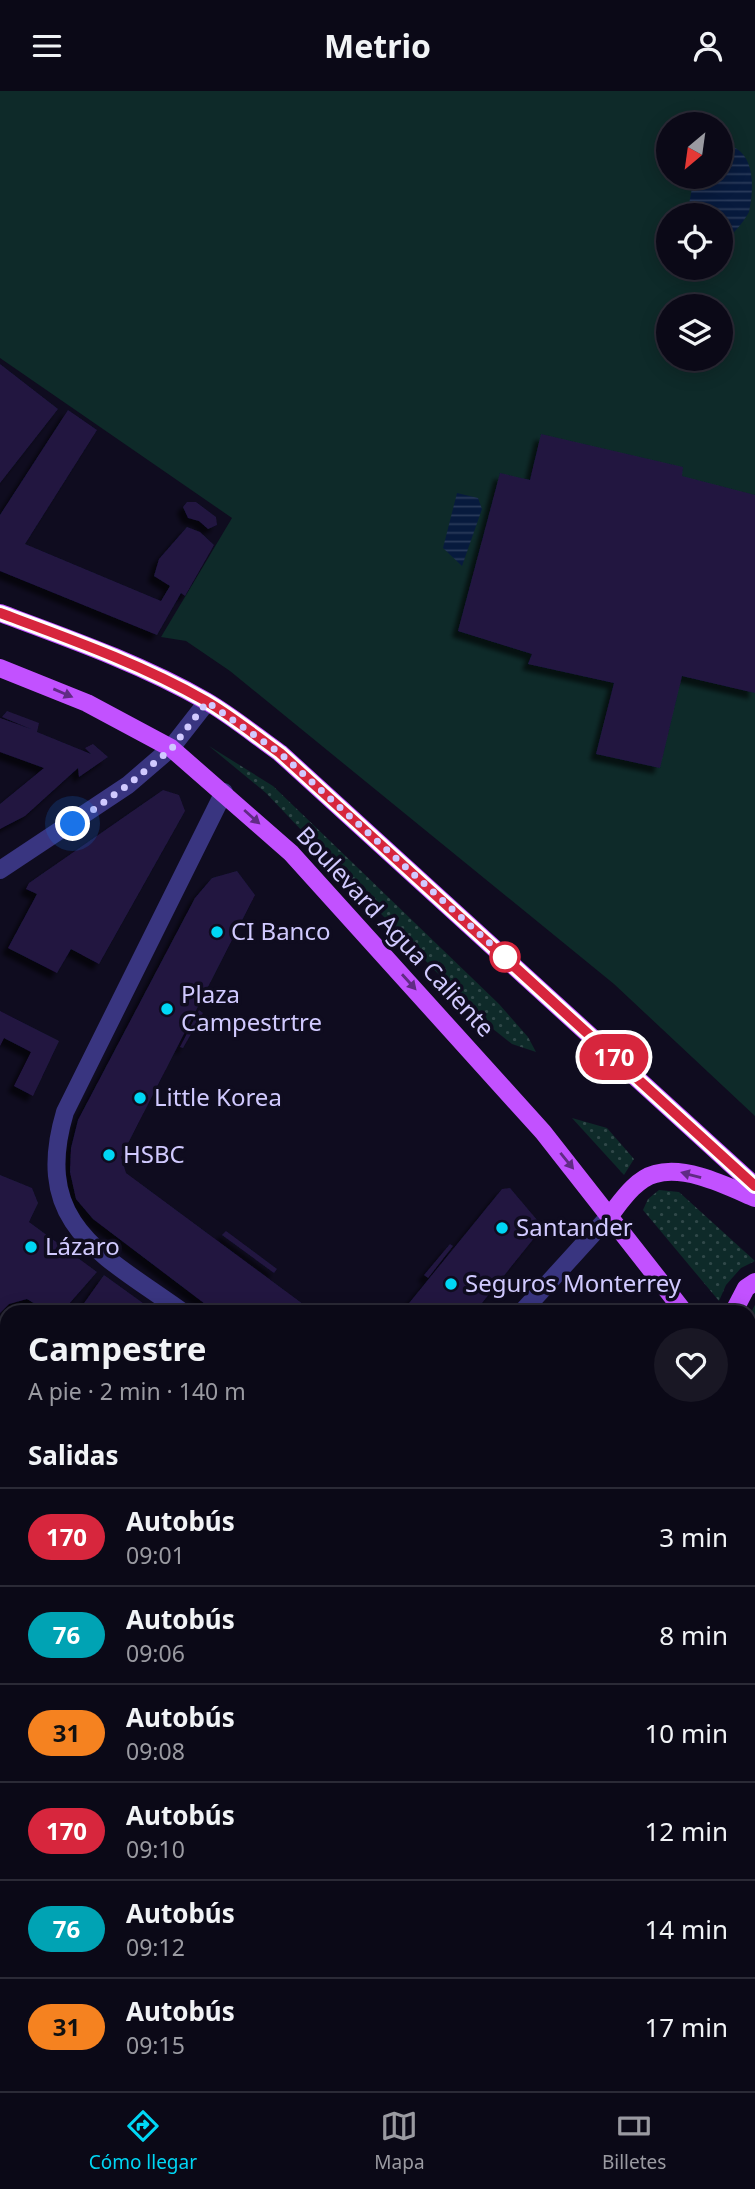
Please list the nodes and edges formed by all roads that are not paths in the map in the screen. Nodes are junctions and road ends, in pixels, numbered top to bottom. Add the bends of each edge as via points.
1 (0, 613) edge
2 (0, 668) edge
3 (207, 702) junction
4 (172, 748) junction
5 (224, 792) junction
6 (2, 871) edge
7 (755, 1186) edge
8 (755, 1198) edge
9 (611, 1214) junction
10 (755, 1282) edge
11 (174, 1305) edge
12 (528, 1305) edge
13 (679, 1305) edge
14 (737, 1305) edge

1 - 3 main road, Boulevard Agua Caliente via 110,653
2 -> 4 main road, Boulevard Agua Caliente via 87,703
3 - 4 street
3 - 7 main road, Boulevard Agua Caliente via 280,753
4 - 5 main road, Boulevard Agua Caliente
4 - 6 street via 128,785
5 -> 9 main road, Boulevard Agua Caliente via 292,853 370,938
5 - 11 street via 65,1112 54,1159 59,1198 86,1238
8 -> 9 main road via 680,1172 654,1174 637,1184
9 - 12 street
9 - 13 main road, Boulevard Agua Caliente
10 - 14 main road

